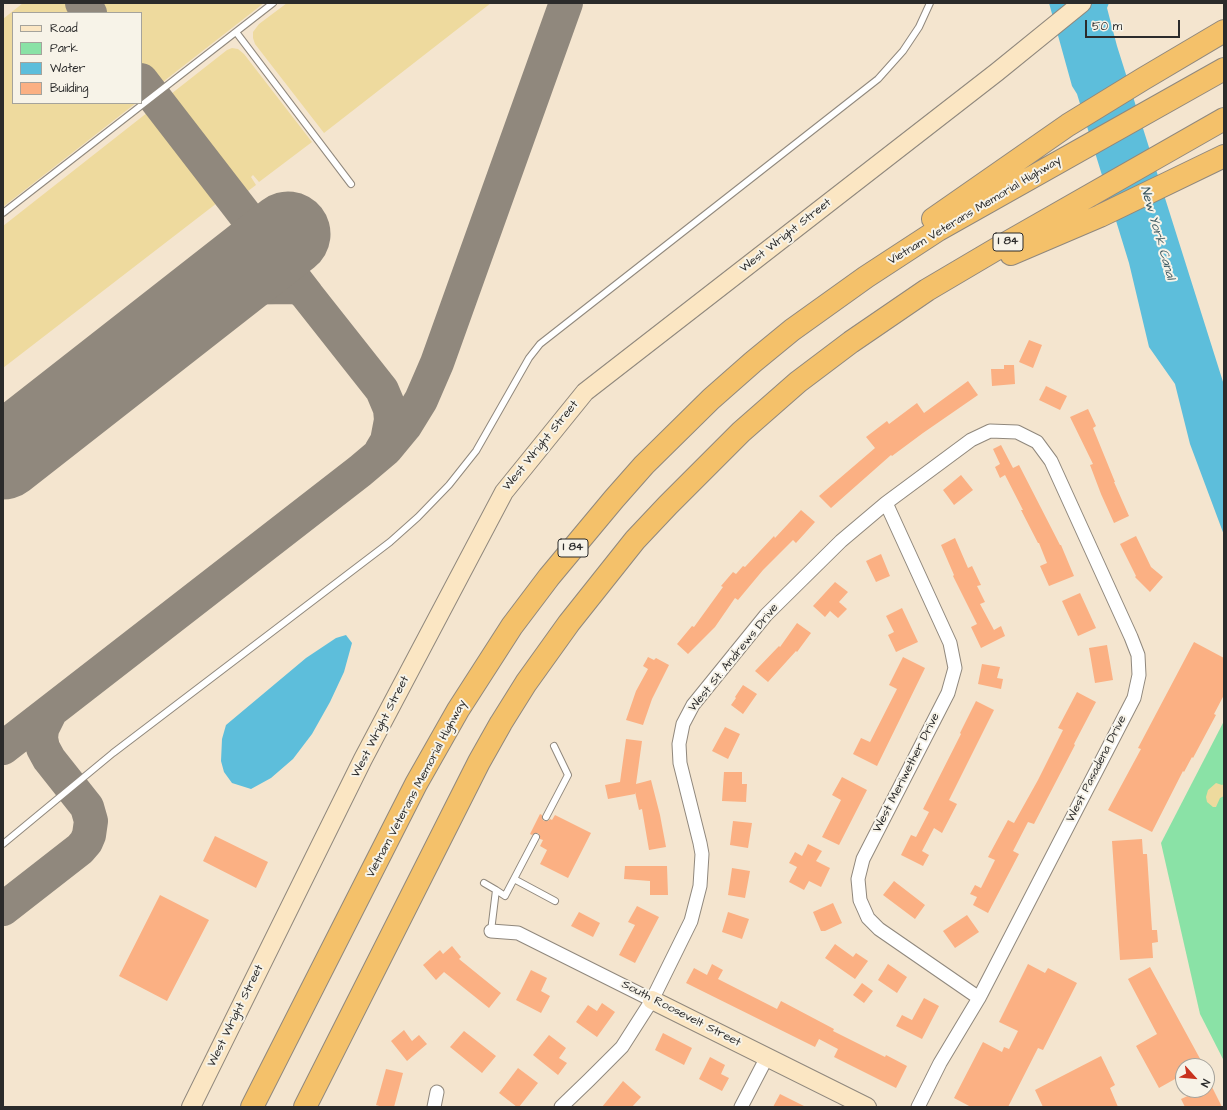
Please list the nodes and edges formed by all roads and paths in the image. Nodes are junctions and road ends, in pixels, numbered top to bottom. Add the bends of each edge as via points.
1 (273, 3) edge
2 (930, 3) edge
3 (1082, 3) edge
4 (236, 32) junction
5 (1224, 32) edge
6 (1224, 69) edge
7 (1224, 119) edge
8 (1224, 156) edge
9 (351, 184) dead end
10 (3, 213) edge
11 (927, 290) junction
12 (792, 330) junction
13 (1017, 432) joint
14 (886, 503) junction
15 (554, 746) dead end
16 (546, 817) dead end
17 (536, 837) dead end
18 (3, 844) edge
19 (514, 879) junction
20 (484, 883) dead end
21 (496, 890) junction
22 (555, 901) dead end
23 (491, 930) joint
24 (979, 998) junction
25 (652, 1000) junction
26 (767, 1057) junction
27 (437, 1092) dead end
28 (191, 1107) edge
29 (252, 1107) edge
30 (305, 1107) edge
31 (434, 1107) edge
32 (561, 1107) edge
33 (741, 1107) edge
34 (868, 1107) edge
35 (918, 1107) edge

1 - 4 lane
2 - 18 lane via 919,27 903,51 878,79 540,344 528,358 476,451 449,485 418,517 390,542 113,753
3 - 28 street, West Wright Street via 585,392 504,492 363,759
4 - 9 lane
4 - 10 lane
5 - 12 highway via 1068,125 925,225
6 - 12 highway, Vietnam Veterans Memorial Highway / I 84 via 938,230
7 - 11 highway, I 84
8 - 11 highway via 1100,216
11 - 30 highway, I 84 via 798,382 741,432 635,540 569,623 500,723
12 - 29 highway, Vietnam Veterans Memorial Highway / I 84 via 711,400 644,465 584,534 512,626 458,710 416,784
13 - 14 street, West St. Andrews Drive via 990,431 971,440
13 - 24 street, West Pasadena Drive via 1037,442 1051,461 1131,637 1138,655 1139,675 1134,698
14 - 24 street, West Meriwether Drive via 950,643 955,668 948,693 863,858 858,879 860,900 868,918 879,929
14 - 25 street, West St. Andrews Drive via 841,541 766,615 693,705 683,724 679,744 680,763 702,854 700,886 691,921
15 - 16 lane via 568,775
17 - 19 lane
19 - 21 lane via 505,896
19 - 22 lane
20 - 21 lane
21 - 23 lane
23 - 25 street, South Roosevelt Street via 518,933
24 - 35 street, West Pasadena Drive via 940,1063
25 - 26 street, South Roosevelt Street
25 - 32 street, West St. Andrews Drive via 622,1047
26 - 33 street
26 - 34 street, South Roosevelt Street
27 - 31 street

